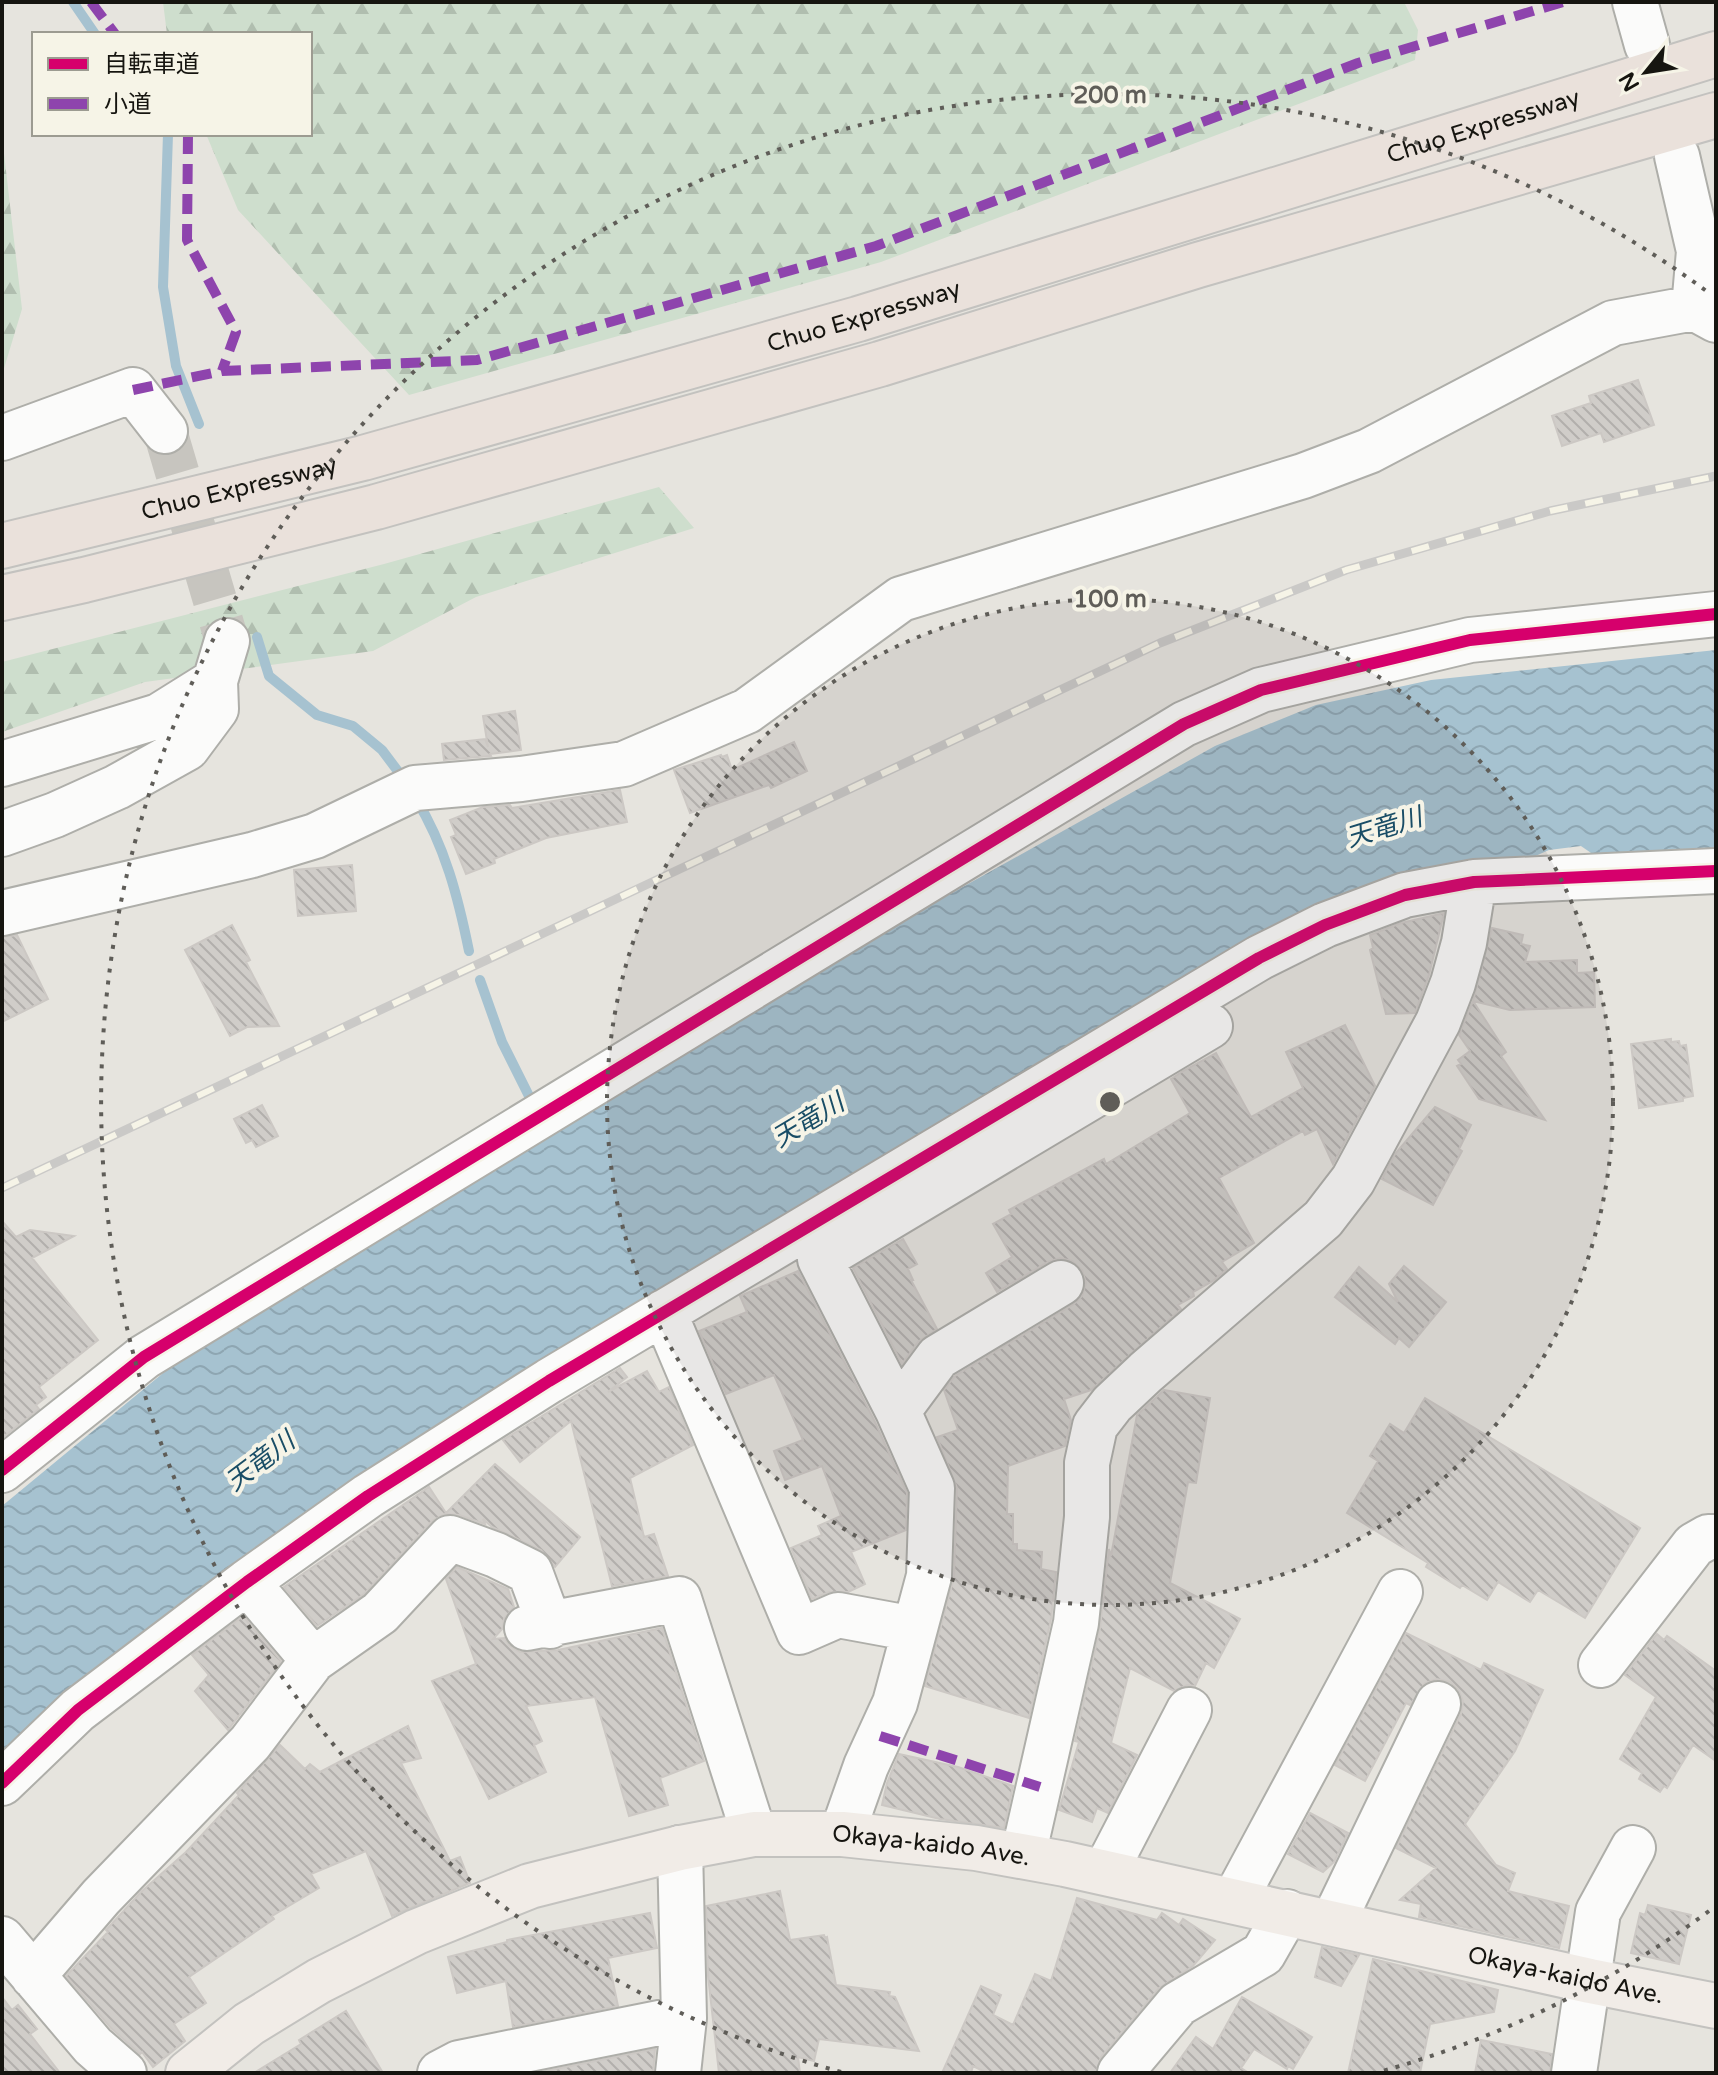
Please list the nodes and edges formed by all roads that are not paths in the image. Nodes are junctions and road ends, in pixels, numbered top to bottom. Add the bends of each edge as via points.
1 (1635, 2) edge
2 (1647, 45) tunnel mouth
3 (1716, 54) edge
4 (1716, 115) edge
5 (1677, 156) tunnel mouth
6 (1705, 314) edge
7 (165, 431) tunnel mouth
8 (2, 438) edge
9 (2, 546) edge
10 (2, 598) edge
11 (1716, 614) edge
12 (2, 764) edge
13 (2, 834) edge
14 (1716, 871) edge
15 (1474, 882) junction
16 (2, 913) edge
17 (1210, 1026) dead end
18 (1061, 1283) dead end
19 (664, 1312) junction
20 (898, 1411) junction
21 (2, 1470) edge
22 (1713, 1532) edge
23 (247, 1582) junction
24 (1400, 1592) dead end
25 (914, 1629) junction
26 (313, 1660) junction
27 (1601, 1665) dead end
28 (1438, 1704) dead end
29 (1189, 1710) dead end
30 (2, 1783) edge
31 (754, 1834) junction
32 (842, 1834) junction
33 (680, 1848) junction
34 (1633, 1848) dead end
35 (1023, 1856) junction
36 (1105, 1872) junction
37 (1234, 1901) junction
38 (1287, 1912) junction
39 (1333, 1922) junction
40 (2, 1939) edge
41 (33, 1976) junction
42 (1590, 1981) junction
43 (1716, 2006) edge
44 (684, 2018) junction
45 (124, 2073) edge
46 (188, 2073) edge
47 (440, 2073) edge
48 (678, 2073) edge
49 (1120, 2073) edge
50 (1574, 2073) edge

1 - 2 street
3 - 9 highway, Chuo Expressway via 858,319 363,458
4 - 10 highway, Chuo Expressway via 880,364 391,502
5 - 6 street via 1699,251
6 - 16 street via 1613,323 1369,451 901,599 747,711 624,764 415,788 315,836
7 - 8 street via 133,390
11 - 21 street via 1470,640 1261,690 1184,724 144,1357
12 - 13 street via 159,716 221,661 216,709 187,748 117,787
14 - 15 street
15 - 19 street via 1405,895 1325,925 1259,958
15 - 35 street via 1464,943 1438,1022 1353,1180 1323,1219 1146,1372 1095,1426 1087,1463 1076,1623
17 - 20 street via 820,1259
18 - 20 street via 938,1357
19 - 23 street via 368,1496
19 - 25 street via 799,1632 838,1615
20 - 25 street via 932,1488 929,1576
22 - 27 street via 1694,1545
23 - 26 street
23 - 30 street via 78,1710
24 - 37 street
25 - 32 street via 895,1703
26 - 31 street via 380,1613 450,1538 530,1572 538,1627 679,1599
26 - 41 street via 250,1743 101,1897
28 - 39 street
29 - 36 street
31 - 32 main road, Okaya-kaido Ave.
31 - 33 main road, Okaya-kaido Ave.
32 - 35 main road, Okaya-kaido Ave.
33 - 44 street
33 - 46 main road, Okaya-kaido Ave. via 530,1886 416,1932 249,2024
34 - 42 street via 1598,1912
35 - 36 main road, Okaya-kaido Ave.
36 - 37 main road, Okaya-kaido Ave.
37 - 38 main road, Okaya-kaido Ave.
38 - 39 main road, Okaya-kaido Ave.
38 - 49 street via 1263,1954 1178,2004
39 - 42 main road, Okaya-kaido Ave.
40 - 41 street
41 - 45 street via 93,2046
42 - 43 main road, Okaya-kaido Ave.
42 - 50 street
44 - 47 street via 459,2063
44 - 48 street

